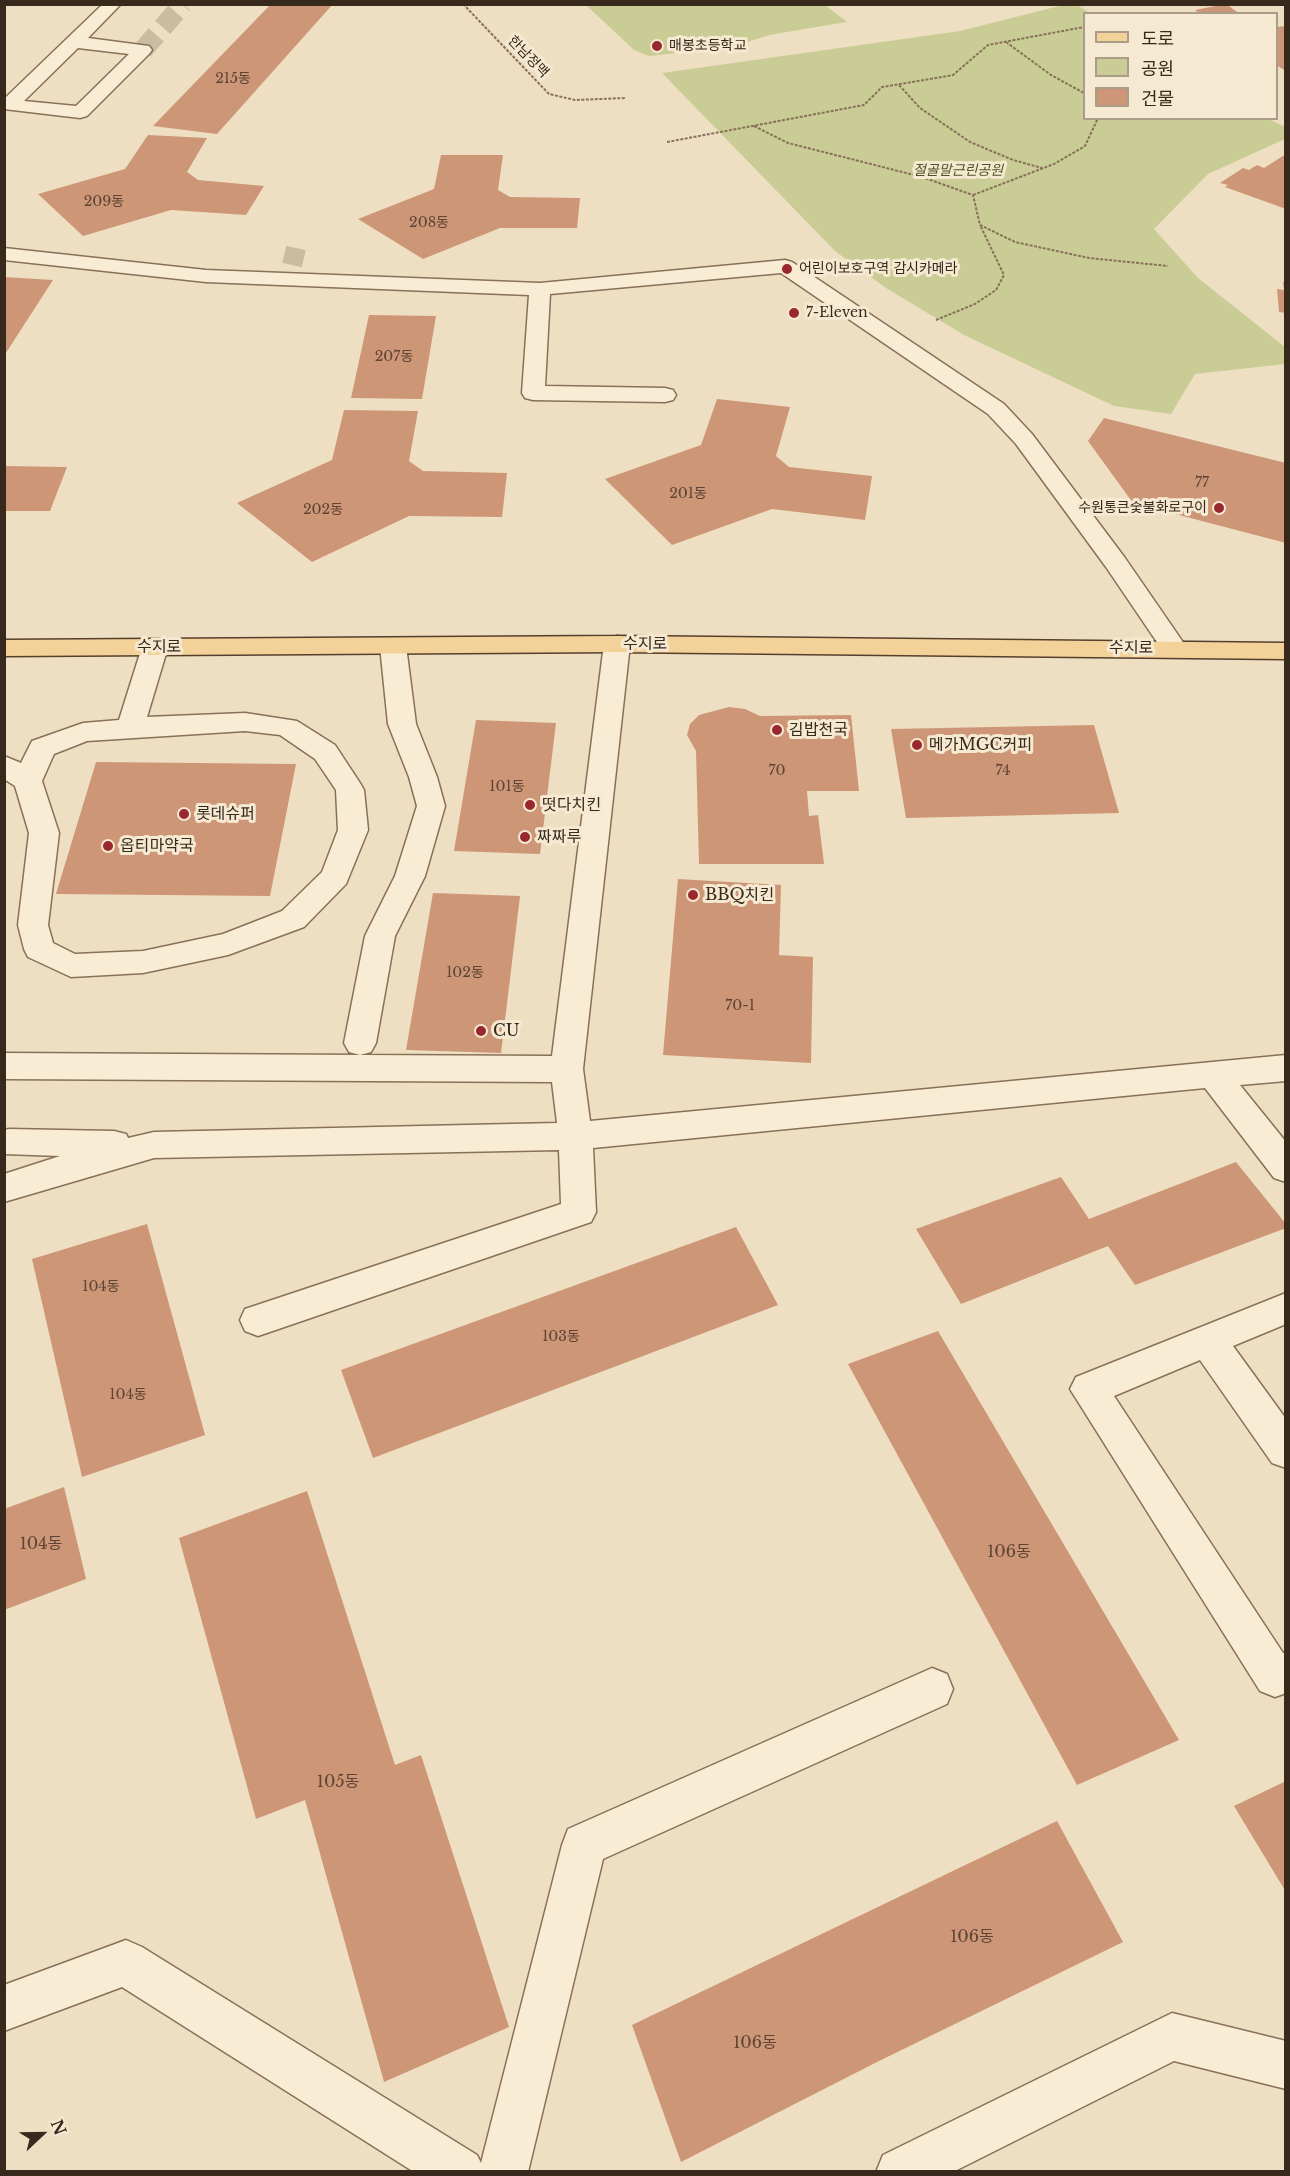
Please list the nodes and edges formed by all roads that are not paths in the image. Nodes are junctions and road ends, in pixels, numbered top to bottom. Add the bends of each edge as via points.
1 (113, 4) edge
2 (76, 42) junction
3 (4, 254) edge
4 (540, 289) junction
5 (665, 395) dead end
6 (616, 644) junction
7 (393, 646) junction
8 (155, 647) junction
9 (4, 648) edge
10 (1174, 648) junction
11 (1286, 651) edge
12 (130, 728) junction
13 (16, 773) edge
14 (360, 1043) dead end
15 (4, 1066) edge
16 (1286, 1068) edge
17 (567, 1069) junction
18 (1213, 1075) junction
19 (575, 1136) junction
20 (9, 1142) dead end
21 (154, 1145) junction
22 (1286, 1168) edge
23 (4, 1188) edge
24 (1286, 1308) edge
25 (258, 1320) dead end
26 (1207, 1340) junction
27 (1286, 1451) edge
28 (1286, 1672) edge
29 (932, 1689) dead end
30 (4, 2008) edge
31 (1286, 2065) edge
32 (460, 2172) edge
33 (503, 2172) edge
34 (900, 2172) edge

1 - 2 street
2 - 2 street via 59,58 9,105 80,112 143,50
3 - 4 street via 206,276 289,272
4 - 5 street via 533,393
4 - 10 street via 785,266 996,409 1024,439
6 - 7 main road, 수지로
6 - 10 main road, 수지로
6 - 17 street
7 - 8 main road, 수지로
7 - 14 street via 402,724 431,806 410,876 380,936
8 - 9 main road, 수지로
8 - 12 street
10 - 11 main road, 수지로
12 - 13 street via 83,732 42,748
12 - 13 street via 245,722 287,728 325,752 350,790 353,830 335,877 293,919 228,944 143,962 71,966 39,949 33,925 44,833
15 - 17 street
16 - 18 street
17 - 19 street
18 - 19 street
18 - 22 street
19 - 21 street
19 - 25 street via 579,1212
20 - 21 street
21 - 23 street
24 - 26 street
26 - 27 street
26 - 28 street via 1089,1389 1275,1677
29 - 33 street via 584,1845
30 - 32 street via 126,1964
31 - 34 street via 1172,2037

